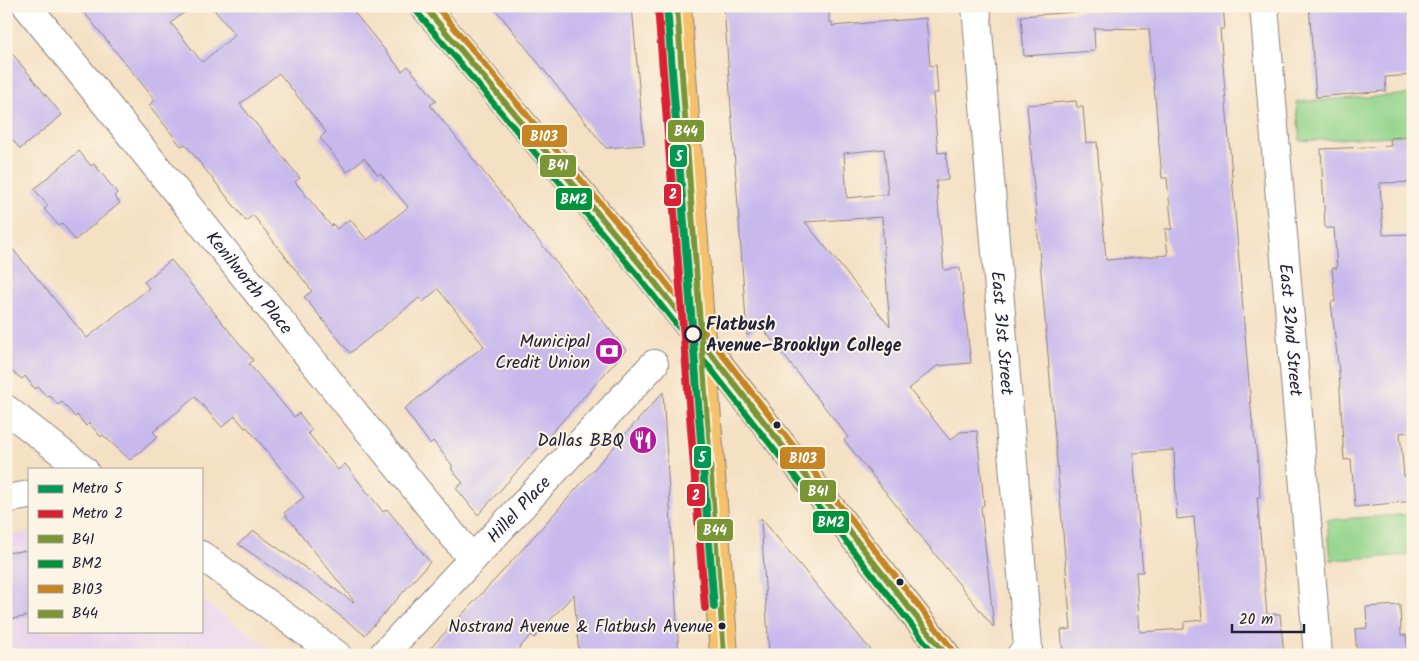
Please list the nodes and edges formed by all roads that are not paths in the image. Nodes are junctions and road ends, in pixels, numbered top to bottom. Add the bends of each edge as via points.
1 (27, 6) edge
2 (424, 6) edge
3 (676, 6) edge
4 (976, 6) edge
5 (1264, 6) edge
6 (702, 343) junction
7 (654, 364) dead end
8 (6, 409) edge
9 (82, 468) edge
10 (28, 495) edge
11 (6, 499) edge
12 (202, 556) edge
13 (472, 559) junction
14 (337, 655) edge
15 (383, 655) edge
16 (724, 655) edge
17 (946, 655) edge
18 (1021, 655) edge
19 (1318, 655) edge

1 - 13 street, Kenilworth Place
2 - 6 main road via 646,271
3 - 6 main road
4 - 18 street, East 31st Street via 1028,648
5 - 19 street, East 32nd Street
6 - 16 main road
6 - 17 main road
7 - 13 street, Hillel Place
8 - 9 street
10 - 11 street
12 - 14 street
13 - 15 street, Hillel Place

